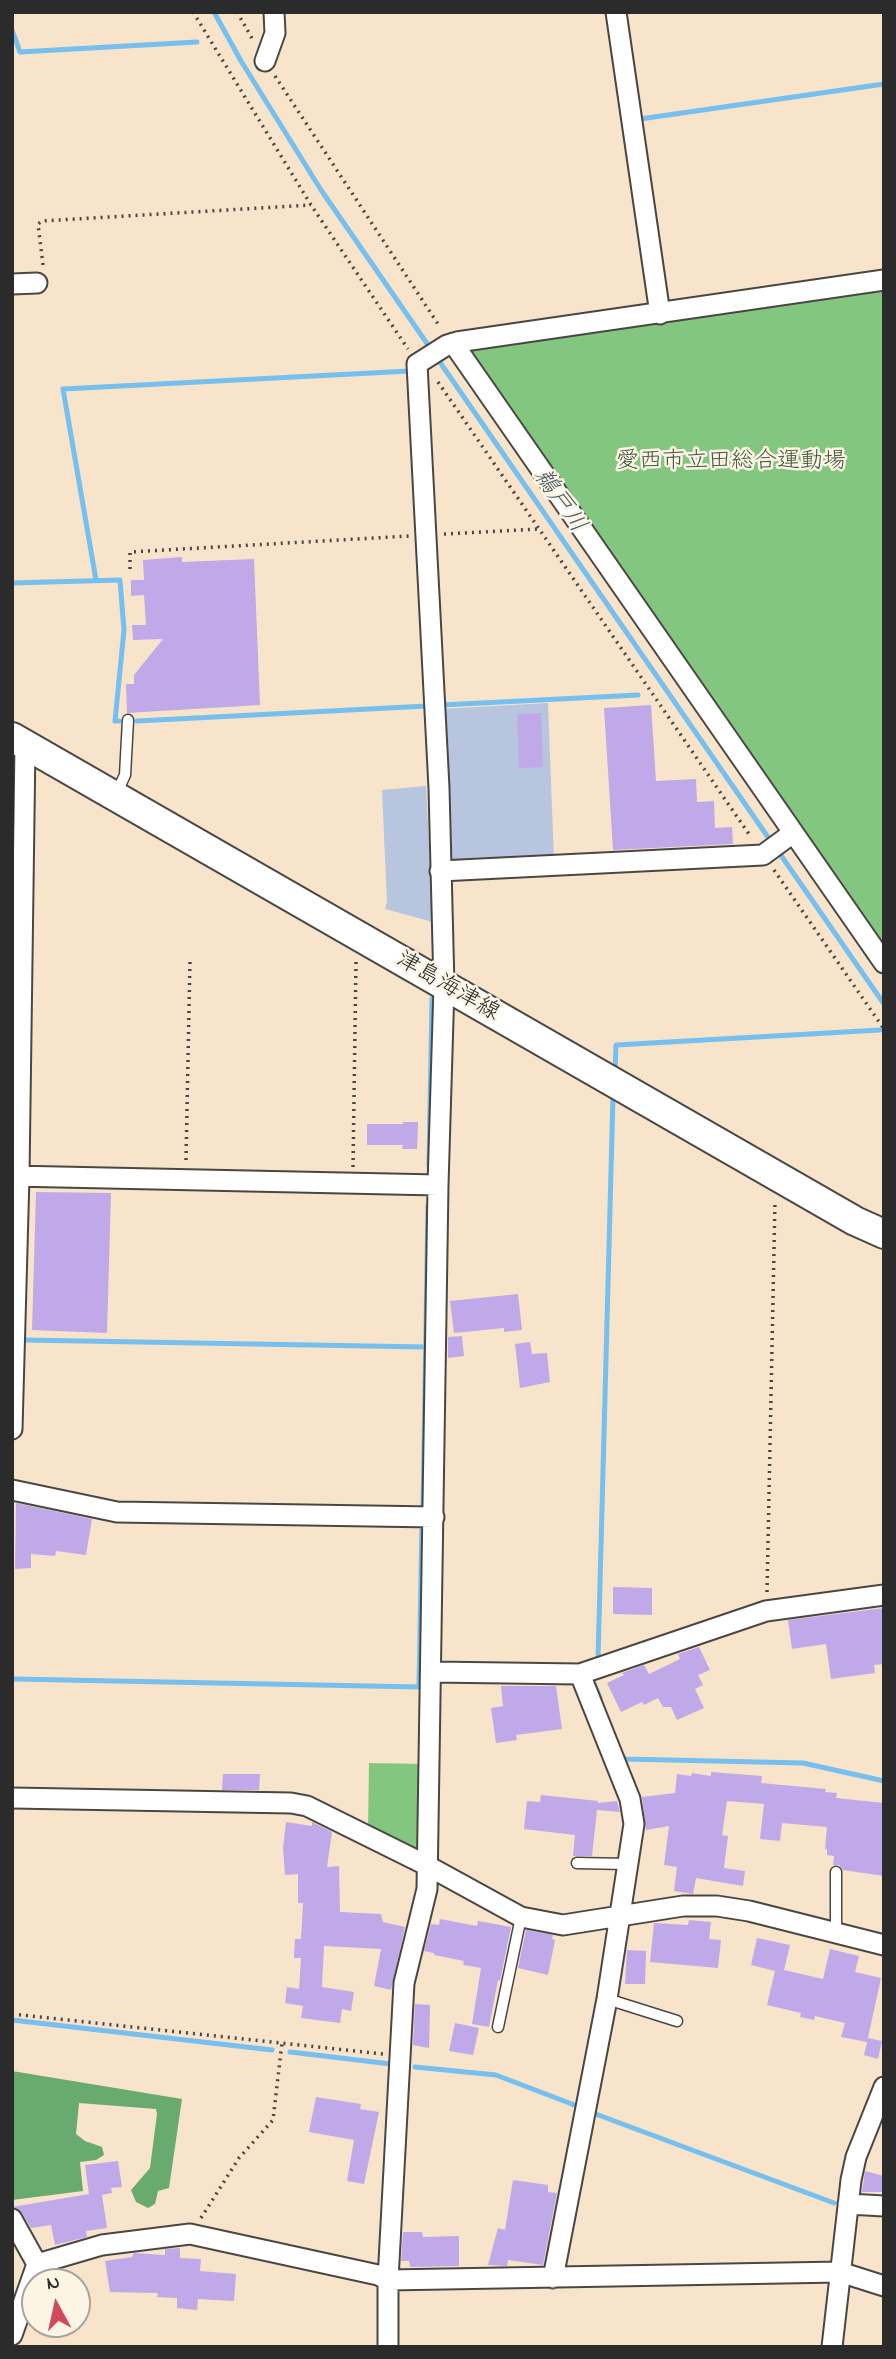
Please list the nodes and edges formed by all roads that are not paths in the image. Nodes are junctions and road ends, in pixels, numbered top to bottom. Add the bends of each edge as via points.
1 (274, 12) edge
2 (616, 12) edge
3 (265, 61) road end
4 (884, 280) edge
5 (37, 283) road end
6 (12, 284) edge
7 (660, 314) junction
8 (450, 344) junction
9 (128, 720) dead end
10 (19, 740) edge
11 (116, 795) junction
12 (790, 835) junction
13 (440, 872) junction
14 (18, 888) edge
15 (884, 963) edge
16 (444, 986) junction
17 (16, 1176) edge
18 (438, 1185) junction
19 (884, 1234) edge
20 (12, 1429) edge
21 (12, 1490) edge
22 (434, 1517) junction
23 (884, 1595) edge
24 (432, 1672) junction
25 (580, 1674) junction
26 (12, 1798) edge
27 (577, 1863) dead end
28 (627, 1864) junction
29 (428, 1866) junction
30 (836, 1872) dead end
31 (619, 1916) junction
32 (521, 1917) junction
33 (836, 1933) junction
34 (884, 1945) edge
35 (607, 1999) junction
36 (677, 2021) dead end
37 (498, 2027) dead end
38 (884, 2087) edge
39 (848, 2204) junction
40 (884, 2206) edge
41 (12, 2219) edge
42 (37, 2264) junction
43 (840, 2272) junction
44 (553, 2278) junction
45 (388, 2280) junction
46 (884, 2286) edge
47 (12, 2335) edge
48 (388, 2347) edge
49 (832, 2347) edge

1 - 3 street via 275,33
2 - 7 street
4 - 7 street
5 - 6 street
7 - 8 street
8 - 12 street
8 - 13 street via 416,364
9 - 11 lane via 125,775
10 - 11 main road, 津島海津線
10 - 14 street
11 - 16 main road, 津島海津線
12 - 13 street via 765,853
12 - 15 street
13 - 16 street
14 - 17 street
16 - 18 street
16 - 19 main road, 津島海津線 via 855,1222
17 - 18 street
17 - 20 street
18 - 22 street
21 - 22 street via 117,1512
22 - 24 street
23 - 25 street via 766,1611
24 - 25 street
24 - 29 street
25 - 28 street via 630,1800 634,1824
26 - 29 street via 291,1803 307,1806
27 - 28 lane
28 - 31 street
29 - 32 street
29 - 45 street via 427,1889 404,1983
30 - 33 lane
31 - 32 street via 563,1925
31 - 33 street via 717,1906
31 - 35 street
32 - 37 lane
33 - 34 street
35 - 36 lane
35 - 44 street
38 - 39 street via 856,2157
39 - 40 street
39 - 43 street
41 - 42 street
42 - 45 street via 102,2245 190,2234
42 - 47 street
43 - 44 street
43 - 46 street
43 - 49 street
44 - 45 street
45 - 48 street

